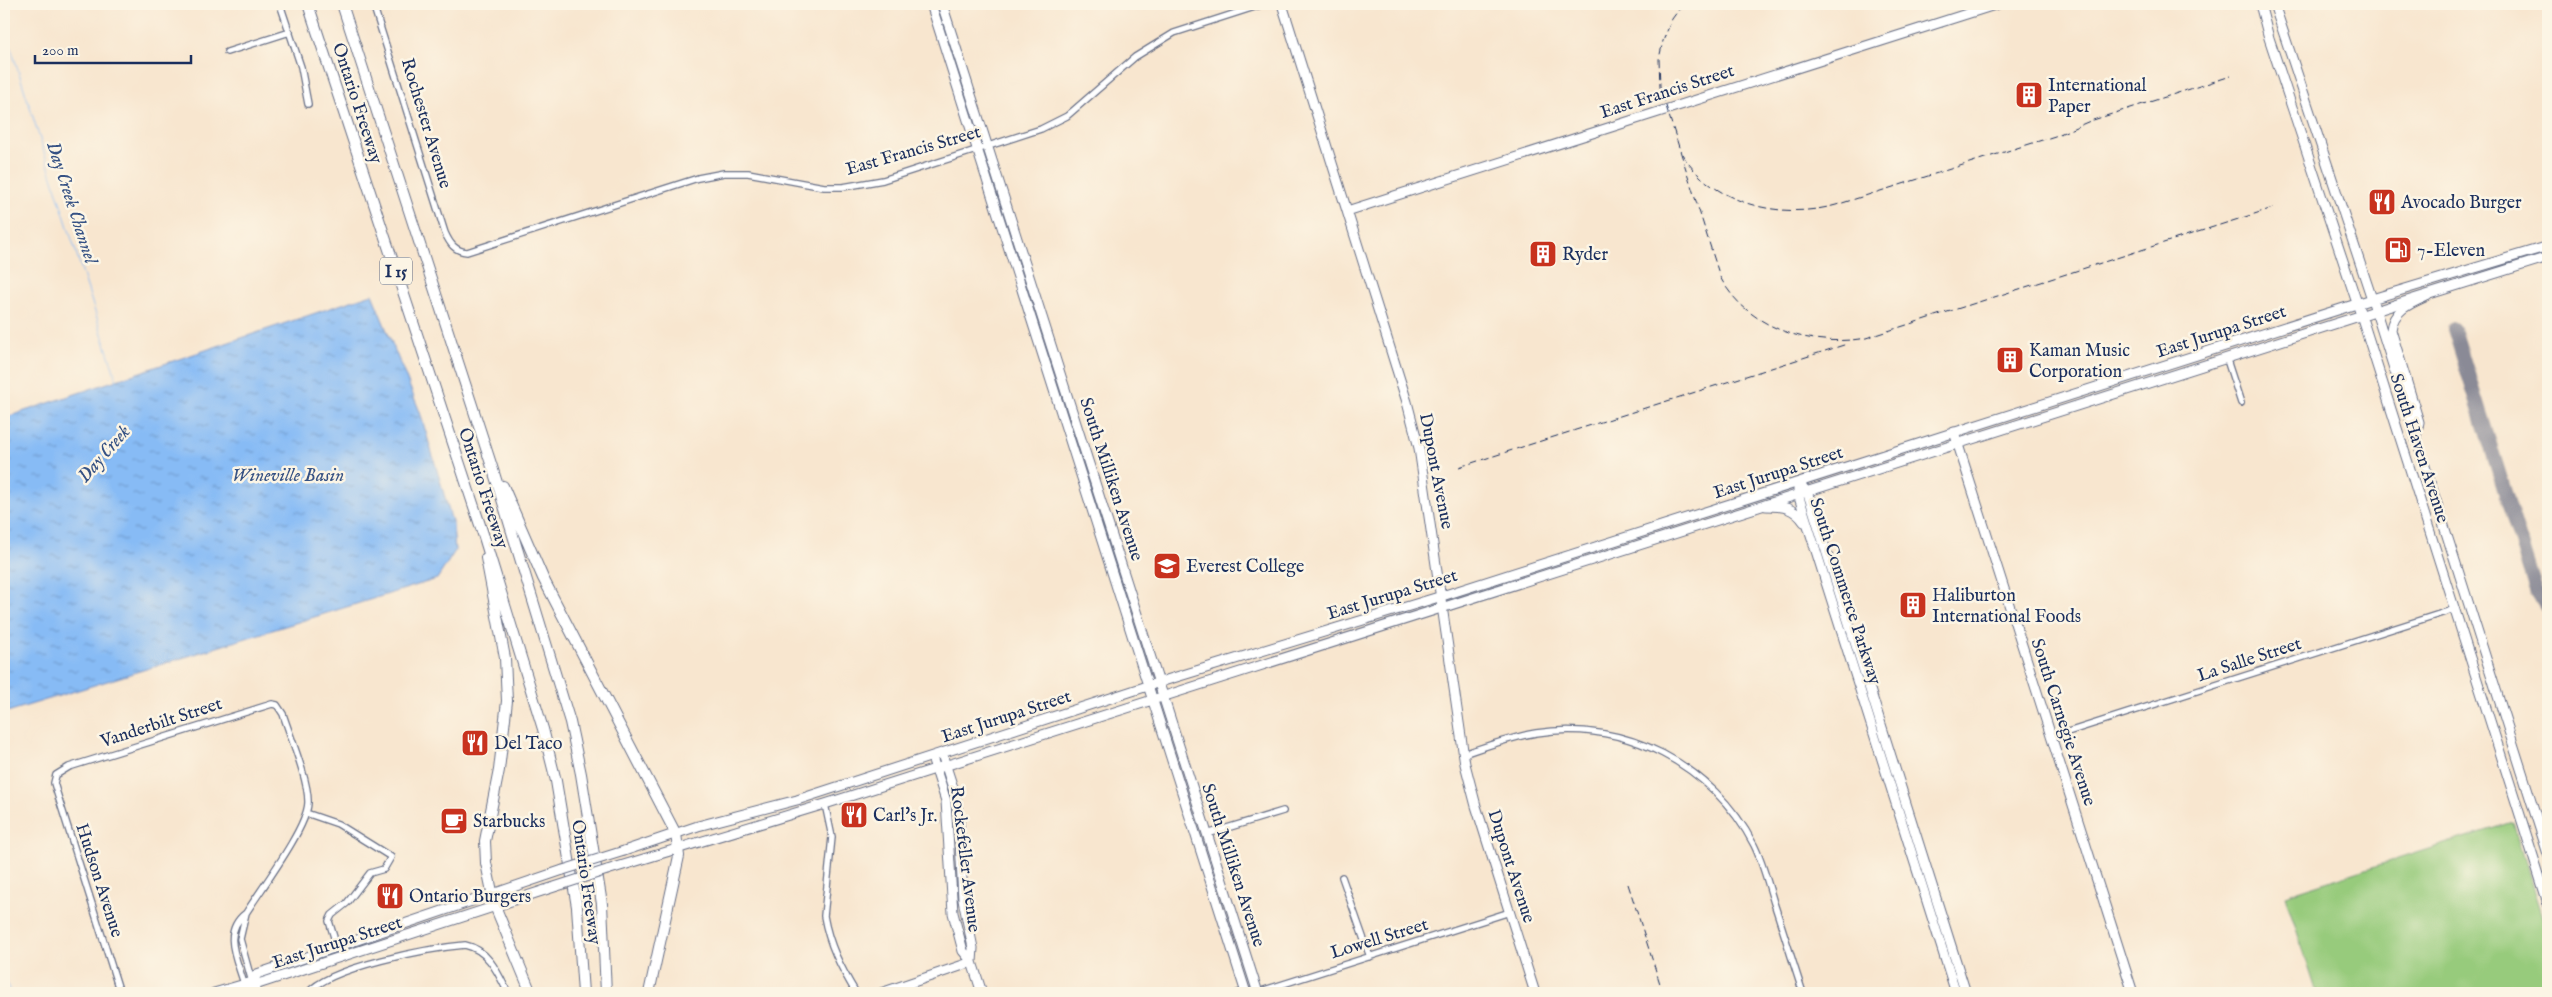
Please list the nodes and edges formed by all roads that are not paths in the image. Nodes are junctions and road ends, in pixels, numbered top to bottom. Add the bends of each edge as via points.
1 (280, 4) edge
2 (308, 4) edge
3 (342, 4) edge
4 (373, 4) edge
5 (931, 4) edge
6 (942, 4) edge
7 (1264, 4) edge
8 (1282, 4) edge
9 (1998, 4) edge
10 (2260, 4) edge
11 (2274, 4) edge
12 (290, 32) junction
13 (227, 52) dead end
14 (308, 104) dead end
15 (988, 146) junction
16 (977, 150) junction
17 (1347, 211) junction
18 (2548, 246) edge
19 (456, 249) joint
20 (2547, 258) edge
21 (2488, 265) junction
22 (2444, 290) junction
23 (2427, 296) junction
24 (2372, 299) junction
25 (2357, 304) junction
26 (2375, 311) junction
27 (2361, 315) junction
28 (2227, 360) junction
29 (2176, 362) junction
30 (2089, 390) junction
31 (2119, 394) junction
32 (2241, 403) dead end
33 (2037, 420) junction
34 (1954, 432) junction
35 (2416, 437) junction
36 (1958, 444) junction
37 (494, 473) junction
38 (1799, 483) junction
39 (1802, 493) junction
40 (1761, 506) junction
41 (1810, 531) junction
42 (484, 537) junction
43 (1442, 596) junction
44 (1443, 608) junction
45 (2455, 610) junction
46 (1160, 682) junction
47 (1148, 686) junction
48 (1165, 696) junction
49 (1152, 700) junction
50 (2052, 737) junction
51 (942, 754) junction
52 (1463, 754) junction
53 (932, 757) junction
54 (946, 766) junction
55 (936, 769) junction
56 (56, 775) joint
57 (825, 804) junction
58 (1282, 811) dead end
59 (306, 813) junction
60 (676, 834) junction
61 (1207, 834) junction
62 (679, 848) junction
63 (2548, 854) edge
64 (1342, 877) dead end
65 (491, 894) junction
66 (2548, 903) edge
67 (495, 906) junction
68 (1510, 912) junction
69 (337, 947) junction
70 (1370, 957) junction
71 (972, 962) junction
72 (248, 986) edge
73 (1243, 992) edge
74 (120, 993) edge
75 (214, 993) edge
76 (256, 993) edge
77 (308, 993) edge
78 (508, 993) edge
79 (530, 993) edge
80 (583, 993) edge
81 (606, 993) edge
82 (649, 993) edge
83 (856, 993) edge
84 (881, 993) edge
85 (982, 993) edge
86 (1257, 993) edge
87 (1535, 993) edge
88 (1803, 993) edge
89 (1956, 993) edge
90 (1966, 993) edge
91 (2133, 993) edge

1 - 12 street
2 - 42 highway, Ontario Freeway / I 15
3 - 37 highway, Ontario Freeway / I 15
4 - 19 street, Rochester Avenue via 446,234
5 - 16 main road, South Milliken Avenue
6 - 15 main road, South Milliken Avenue
7 - 15 street, East Francis Street via 1174,33 1135,57 1067,116 1041,129
8 - 17 main road, Dupont Avenue
9 - 17 main road, East Francis Street
10 - 25 main road, South Haven Avenue
11 - 24 main road, South Haven Avenue
12 - 13 street
12 - 14 street
15 - 16 street, East Francis Street
15 - 46 main road, South Milliken Avenue
16 - 19 street, East Francis Street via 883,180 844,187 806,184 748,173 711,175 472,251
16 - 47 main road, South Milliken Avenue
17 - 43 main road, Dupont Avenue via 1420,449
18 - 21 main road, East Jurupa Street
20 - 21 main road
20 - 22 main road, East Jurupa Street
21 - 22 main road via 2485,270 2452,283
21 - 24 main road, East Jurupa Street
22 - 23 main road, East Jurupa Street
23 - 26 main road, East Jurupa Street
23 - 35 main road via 2400,311 2391,330 2419,422
24 - 25 main road, East Jurupa Street
24 - 26 main road, South Haven Avenue
25 - 27 main road, South Haven Avenue
25 - 29 main road, East Jurupa Street
26 - 27 main road, East Jurupa Street
26 - 35 main road, South Haven Avenue
27 - 28 main road, East Jurupa Street
27 - 45 main road, South Haven Avenue
28 - 31 main road, East Jurupa Street
28 - 32 street
29 - 30 main road, East Jurupa Street
29 - 31 main road via 2166,371 2123,385
30 - 33 main road via 2084,400 2046,412
30 - 34 main road, East Jurupa Street
31 - 33 main road, East Jurupa Street
33 - 36 main road, East Jurupa Street
34 - 36 main road, South Carnegie Avenue
34 - 38 main road, East Jurupa Street
35 - 63 main road, South Haven Avenue
36 - 39 main road, East Jurupa Street
36 - 50 main road, South Carnegie Avenue
37 - 60 highway via 507,494 543,578
37 - 81 highway, Ontario Freeway / I 15 via 567,713 581,774 602,904
38 - 39 main road, South Commerce Parkway
38 - 43 main road, East Jurupa Street
39 - 40 main road, East Jurupa Street
39 - 41 main road, South Commerce Parkway
39 - 90 main road, South Commerce Parkway
40 - 41 main road via 1783,506 1795,511
40 - 44 main road, East Jurupa Street
41 - 89 main road, South Commerce Parkway
42 - 65 highway via 487,572 505,658 507,701 485,842
42 - 80 highway, Ontario Freeway / I 15 via 556,781 577,907
43 - 44 main road, Dupont Avenue
43 - 46 main road, East Jurupa Street
44 - 48 main road, East Jurupa Street
44 - 52 main road, Dupont Avenue
45 - 50 street, La Salle Street
45 - 66 main road, South Haven Avenue
46 - 47 main road, East Jurupa Street
46 - 48 main road, South Milliken Avenue
47 - 49 main road, South Milliken Avenue
47 - 51 main road, East Jurupa Street
48 - 49 main road, East Jurupa Street
48 - 61 main road, South Milliken Avenue
49 - 54 main road, East Jurupa Street
49 - 73 main road, South Milliken Avenue
50 - 91 main road, South Carnegie Avenue
51 - 53 main road, East Jurupa Street
51 - 54 main road, Rockefeller Avenue
52 - 68 main road, Dupont Avenue via 1474,800
52 - 88 street via 1536,733 1580,730 1630,740 1684,765 1732,811 1754,847
53 - 55 main road, Rockefeller Avenue
53 - 60 main road, East Jurupa Street
54 - 55 main road, East Jurupa Street
54 - 71 main road, Rockefeller Avenue via 960,818 963,900 973,948
55 - 57 main road, East Jurupa Street
55 - 71 main road, Rockefeller Avenue via 946,802 954,913 963,951
56 - 59 street, Vanderbilt Street via 69,767 265,704 278,705 305,783
56 - 74 street, Hudson Avenue via 54,783
57 - 62 main road, East Jurupa Street
57 - 83 street via 832,837 825,921 834,954
58 - 61 street
59 - 69 street via 338,824 391,857 384,869 370,874 347,903 332,915 329,922
59 - 72 street via 246,913 240,939
60 - 62 highway
60 - 65 main road, East Jurupa Street, bridge
61 - 86 main road, South Milliken Avenue
62 - 67 main road, East Jurupa Street, bridge
62 - 82 highway
64 - 70 street
65 - 67 highway
65 - 69 main road, East Jurupa Street
67 - 72 main road, East Jurupa Street
67 - 79 highway
68 - 70 street, Lowell Street
68 - 87 main road, Dupont Avenue
69 - 72 main road, East Jurupa Street via 255,974
70 - 86 street, Lowell Street
71 - 84 main road
71 - 85 main road, Rockefeller Avenue
72 - 75 main road, East Jurupa Street
72 - 76 main road
73 - 86 street, Lowell Street
77 - 78 street via 321,981 359,968 465,944 484,952

